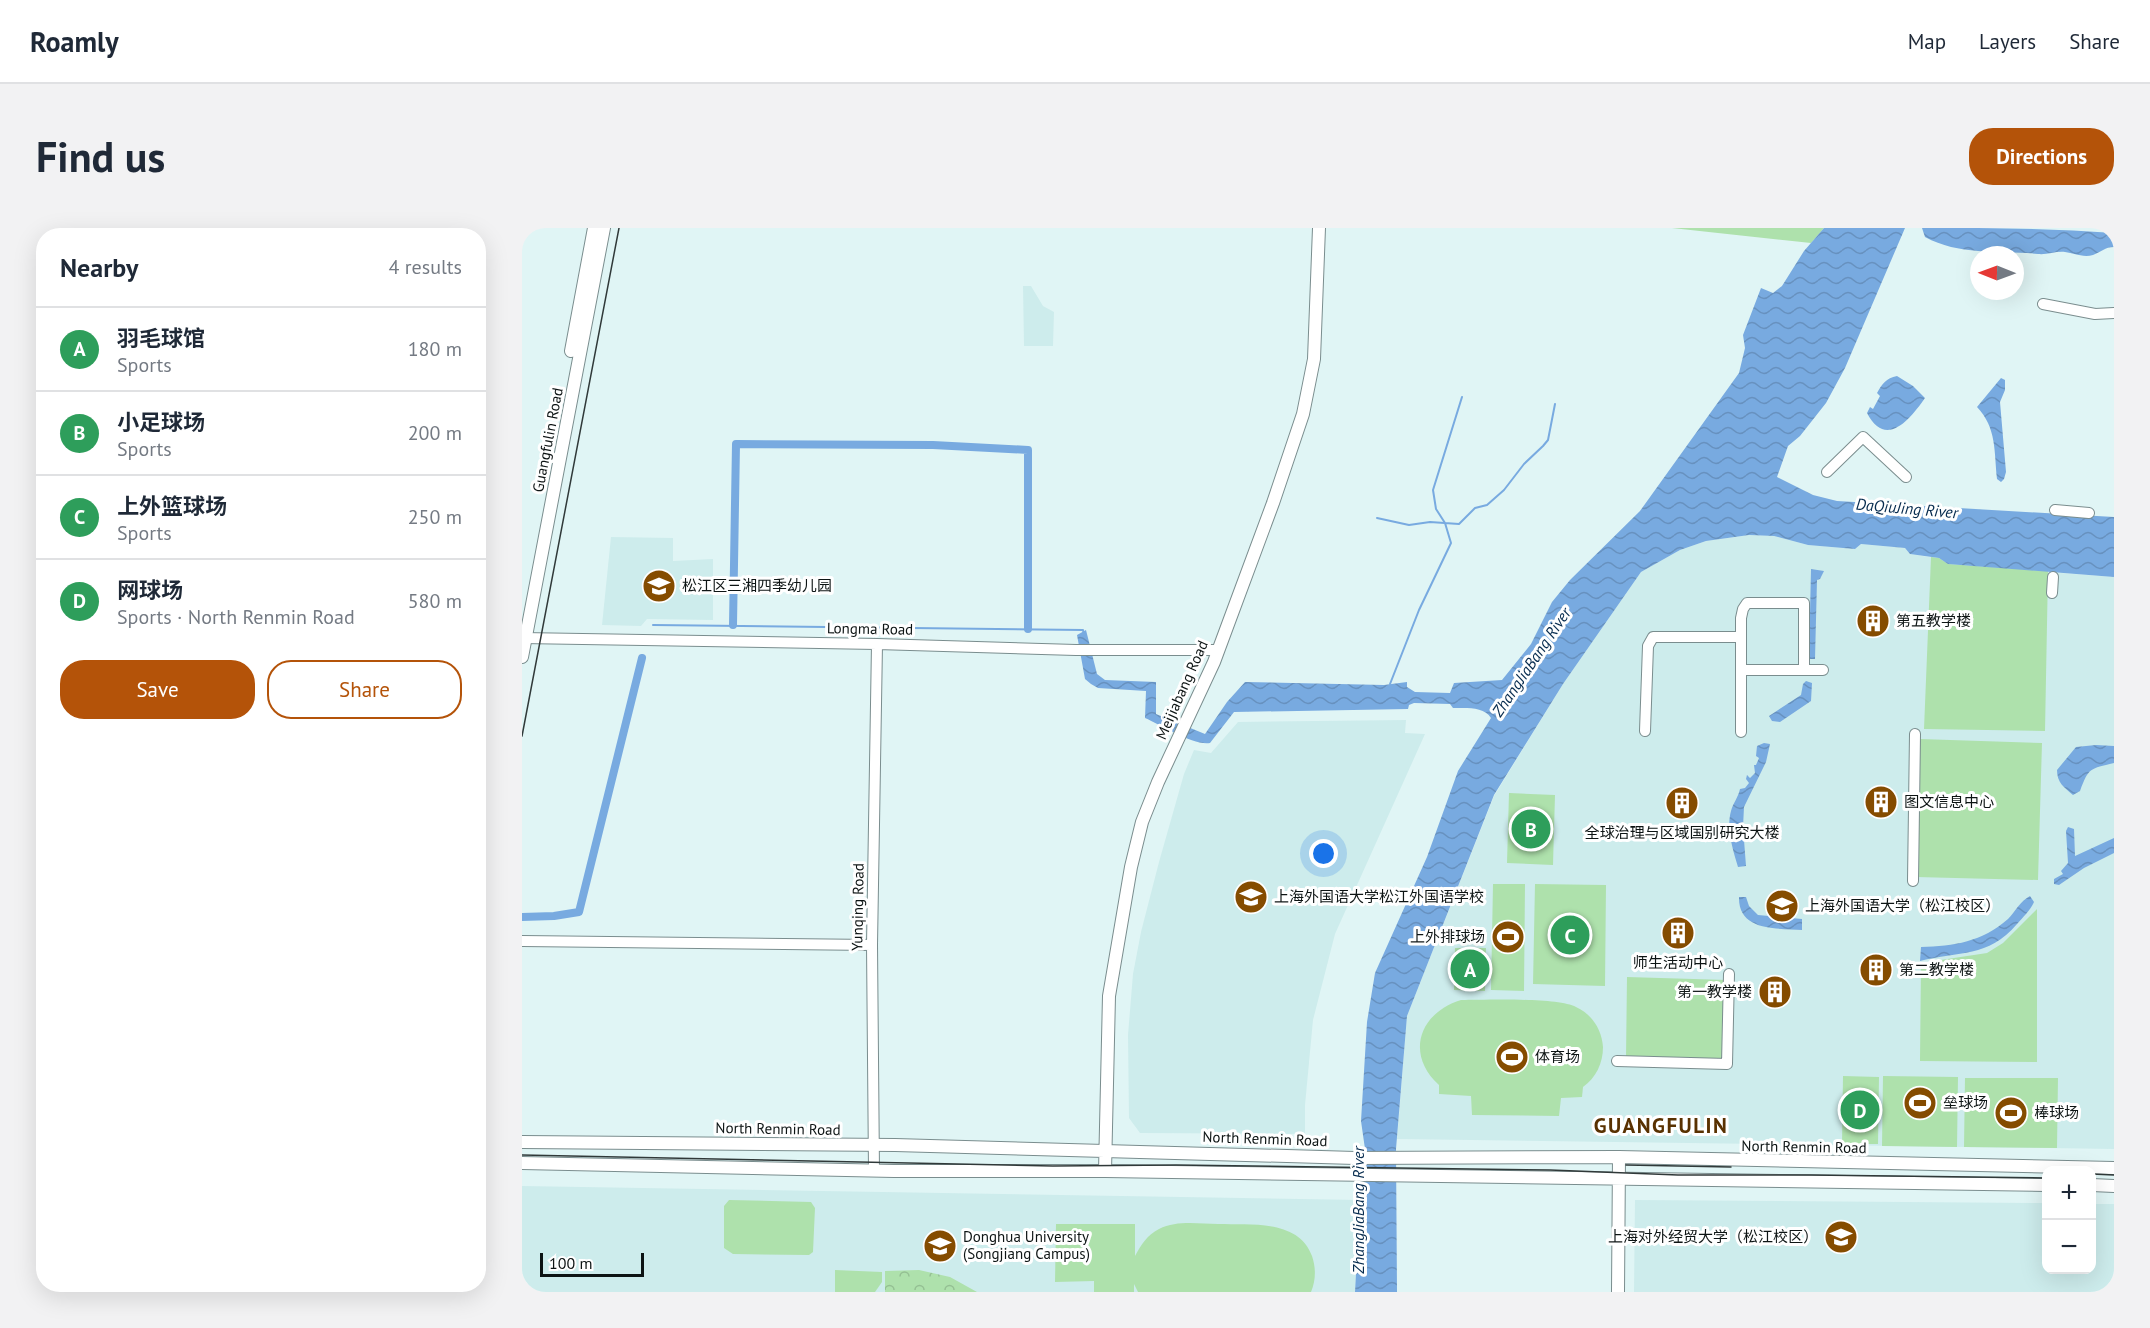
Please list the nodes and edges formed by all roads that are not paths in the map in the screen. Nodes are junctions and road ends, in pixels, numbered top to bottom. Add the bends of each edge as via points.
1 (594, 228) edge
2 (604, 228) edge
3 (1318, 228) edge
4 (2043, 304) dead end
5 (2114, 313) edge
6 (1827, 472) dead end
7 (1906, 477) dead end
8 (2055, 510) dead end
9 (2089, 513) dead end
10 (2053, 577) dead end
11 (2052, 593) dead end
12 (522, 621) edge
13 (1741, 637) junction
14 (524, 638) edge
15 (877, 644) junction
16 (1218, 650) junction
17 (522, 657) edge
18 (1741, 670) junction
19 (1804, 670) junction
20 (1823, 670) dead end
21 (1645, 731) dead end
22 (1741, 732) dead end
23 (1915, 734) dead end
24 (1913, 881) dead end
25 (522, 941) edge
26 (872, 945) junction
27 (1729, 974) dead end
28 (1617, 1061) dead end
29 (522, 1142) edge
30 (874, 1145) junction
31 (1105, 1150) junction
32 (1620, 1157) junction
33 (522, 1162) edge
34 (2114, 1168) edge
35 (874, 1171) junction
36 (1105, 1171) junction
37 (1619, 1179) junction
38 (2042, 1185) edge
39 (2096, 1185) edge
40 (2114, 1186) edge
41 (1617, 1292) edge

1 - 12 main road, Guangfulin Road
2 - 14 main road, Guangfulin Road
3 - 16 main road, Meijiabang Road via 1314,359 1303,414
4 - 5 street via 2095,314
6 - 7 street via 1863,437
8 - 9 street
10 - 11 street
13 - 18 street
13 - 19 street via 1741,618 1747,603 1804,603
13 - 21 street via 1653,637 1648,646
14 - 15 street, Longma Road
14 - 17 main road, Guangfulin Road
15 - 16 street, Longma Road
15 - 26 street, Yunqing Road
16 - 31 main road, Meijiabang Road via 1158,782 1142,822 1131,867 1109,996
18 - 19 street
18 - 22 street
19 - 20 street
23 - 24 street
25 - 26 street
26 - 30 street, Yunqing Road
27 - 28 street via 1727,1064
29 - 30 main road, North Renmin Road
30 - 31 main road, North Renmin Road
30 - 35 street, Yunqing Road
31 - 32 main road, North Renmin Road via 1355,1158
31 - 36 main road, Meijiabang Road
32 - 34 main road, North Renmin Road
32 - 37 main road
33 - 35 main road
35 - 36 main road
36 - 37 main road
37 - 38 main road
37 - 41 main road
39 - 40 main road

